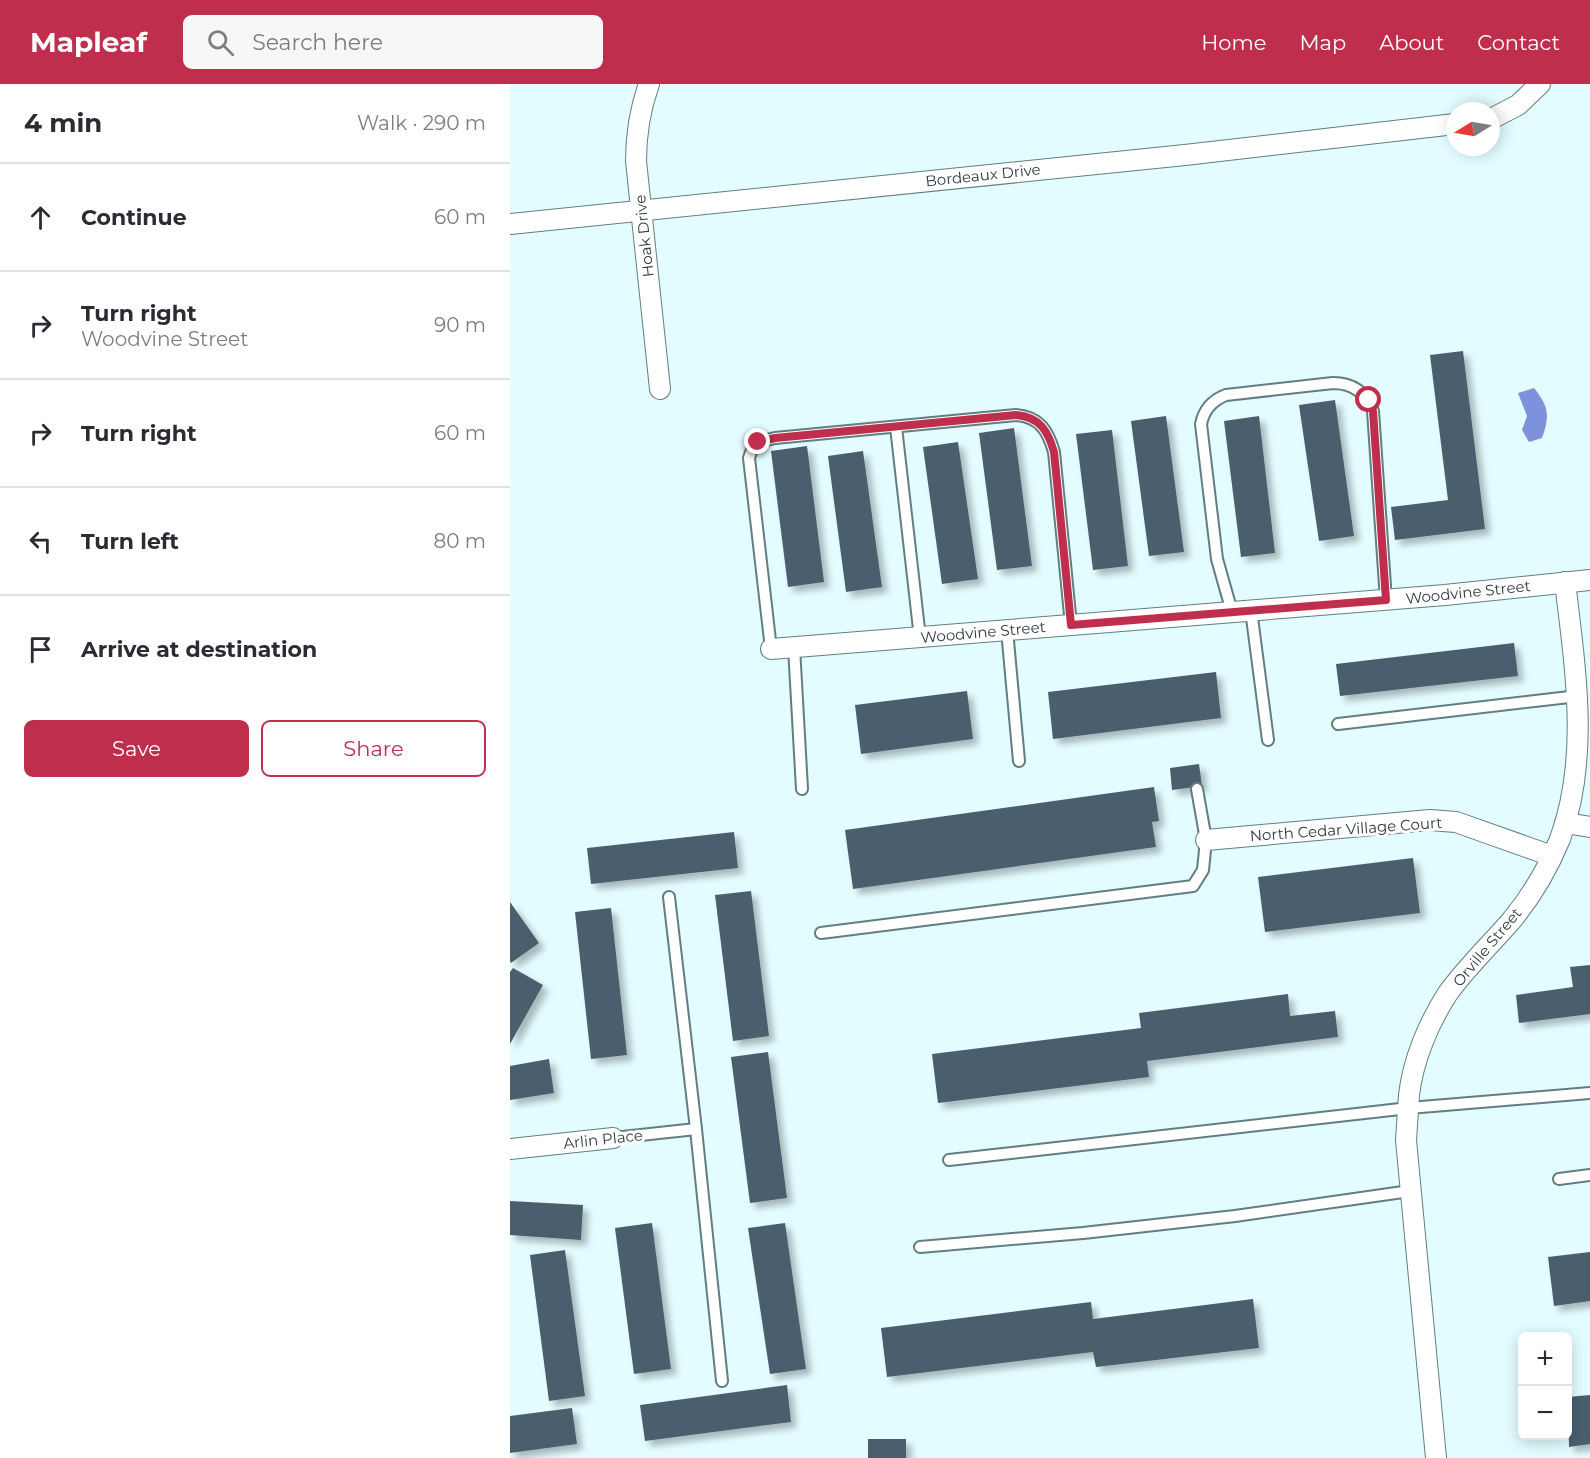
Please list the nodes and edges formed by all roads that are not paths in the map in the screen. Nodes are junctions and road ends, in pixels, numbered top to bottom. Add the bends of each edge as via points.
1 (649, 84) edge
2 (1540, 84) edge
3 (1500, 114) edge
4 (1446, 125) edge
5 (641, 210) junction
6 (510, 224) edge
7 (660, 389) dead end
8 (896, 427) junction
9 (1590, 580) edge
10 (1565, 582) junction
11 (1386, 600) junction
12 (1242, 611) junction
13 (1071, 625) junction
14 (1007, 630) junction
15 (920, 638) junction
16 (794, 647) junction
17 (771, 649) joint
18 (1582, 689) edge
19 (1338, 724) dead end
20 (1268, 740) dead end
21 (1019, 761) dead end
22 (802, 789) dead end
23 (1197, 789) dead end
24 (1565, 824) junction
25 (1590, 827) edge
26 (1206, 840) junction
27 (1552, 856) junction
28 (669, 897) dead end
29 (821, 933) dead end
30 (1590, 1093) edge
31 (1409, 1108) junction
32 (696, 1129) junction
33 (613, 1138) joint
34 (510, 1149) edge
35 (949, 1160) dead end
36 (1590, 1175) edge
37 (1559, 1179) dead end
38 (1410, 1191) junction
39 (920, 1247) dead end
40 (722, 1381) dead end
41 (1436, 1458) edge

1 - 5 street, Hoak Drive via 636,140
2 - 3 street via 1518,105
4 - 5 street, Bordeaux Drive
5 - 6 street, Bordeaux Drive
5 - 7 street, Hoak Drive
8 - 13 lane via 1016,415 1045,427 1054,452
8 - 15 lane
8 - 17 lane via 775,438 758,442 752,448 749,458
9 - 10 street, Woodvine Street
10 - 11 street, Woodvine Street
10 - 18 street, Orville Street
11 - 12 street, Woodvine Street
11 - 12 lane via 1373,411 1358,388 1333,383 1226,395 1215,399 1203,415 1217,559
12 - 13 street, Woodvine Street
12 - 20 lane
13 - 14 street, Woodvine Street
14 - 15 street, Woodvine Street
14 - 21 lane
15 - 16 street, Woodvine Street
16 - 17 street, Woodvine Street
16 - 22 lane
18 - 19 lane
18 - 24 street, Orville Street via 1580,751
23 - 26 lane
24 - 25 street
24 - 27 street, Orville Street
26 - 27 street, North Cedar Village Court via 1430,820 1456,822
26 - 29 lane via 1203,870 1193,886
27 - 31 street, Orville Street via 1524,904 1478,954 1440,1008 1414,1068
28 - 32 lane
30 - 31 lane
31 - 35 lane
31 - 38 street, Orville Street
32 - 33 lane, Arlin Place
32 - 40 lane
33 - 34 street, Arlin Place
36 - 37 lane
38 - 39 lane via 1235,1216
38 - 41 street, Orville Street

